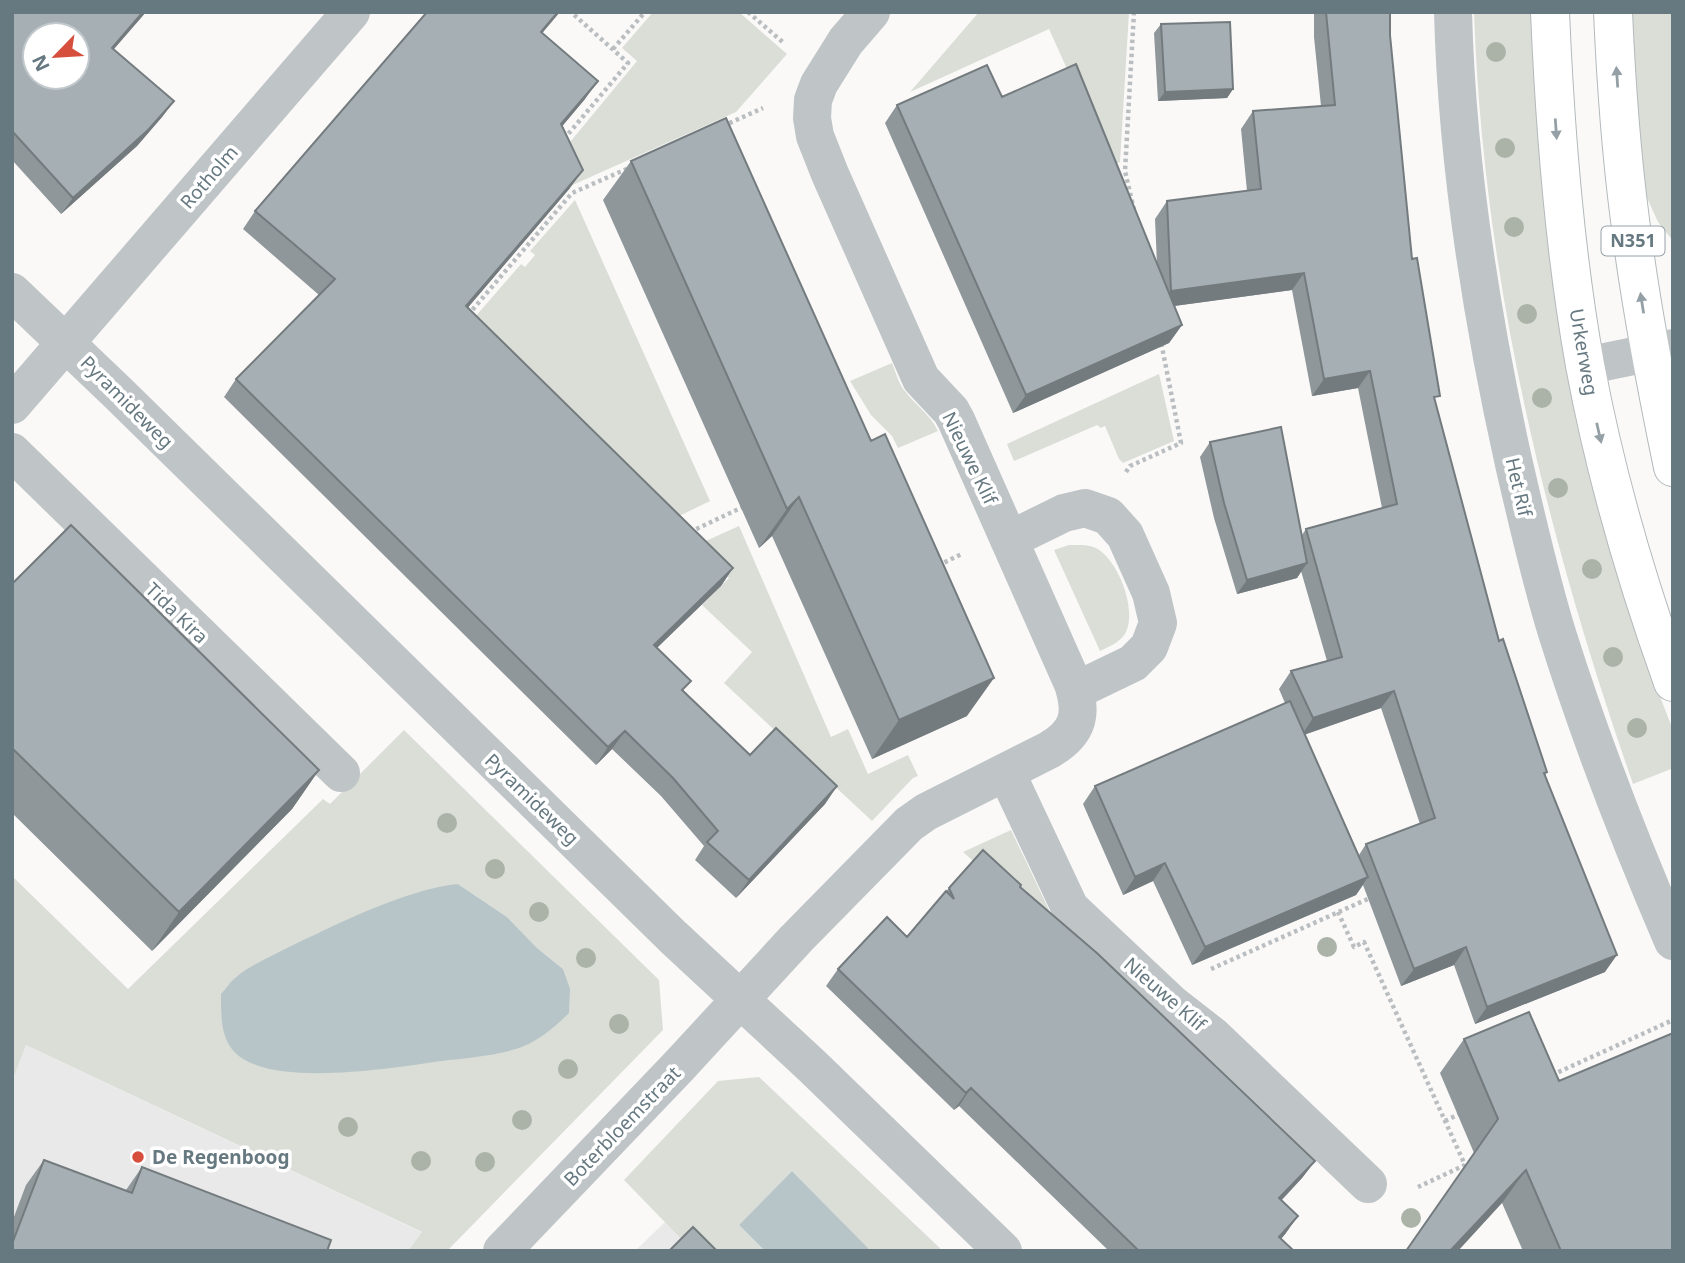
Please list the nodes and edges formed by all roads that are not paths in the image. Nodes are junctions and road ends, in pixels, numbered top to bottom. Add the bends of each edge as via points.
1 (351, 12) edge
2 (871, 12) edge
3 (1453, 12) edge
4 (1550, 12) edge
5 (1613, 12) edge
6 (12, 292) edge
7 (65, 342) junction
8 (1661, 351) edge
9 (1585, 366) junction
10 (12, 405) edge
11 (12, 452) edge
12 (1673, 467) edge
13 (1008, 538) junction
14 (1673, 682) edge
15 (1075, 691) junction
16 (1006, 772) junction
17 (341, 773) dead end
18 (1673, 941) edge
19 (740, 999) junction
20 (1368, 1184) road end
21 (502, 1251) edge
22 (1003, 1251) edge

1 - 7 street, Rotholm
2 - 13 street, Nieuwe Klif via 818,84 812,118 821,153 921,379 956,420
3 - 18 street, Het Rif via 1476,260 1528,524 1570,671
4 -> 9 main road, Urkerweg via 1563,209
8 -> 5 main road, N351 via 1626,186
6 - 7 street, Pyramideweg
7 - 10 street, Pyramideweg
7 - 19 street, Pyramideweg
8 - 9 street
8 - 12 main road, N351
9 -> 14 main road, Urkerweg via 1626,538
11 - 17 street, Tida Kira
13 - 15 street, Nieuwe Klif
13 - 15 street via 1084,508 1108,516 1125,535 1151,593 1158,623 1149,648 1133,663
15 - 16 street, Nieuwe Klif via 1078,713 1069,735
16 - 19 street, Nieuwe Klif via 909,824
16 - 20 street, Nieuwe Klif via 1070,908 1172,1004 1213,1035
19 - 21 street, Boterbloemstraat
19 - 22 street, Pyramideweg

